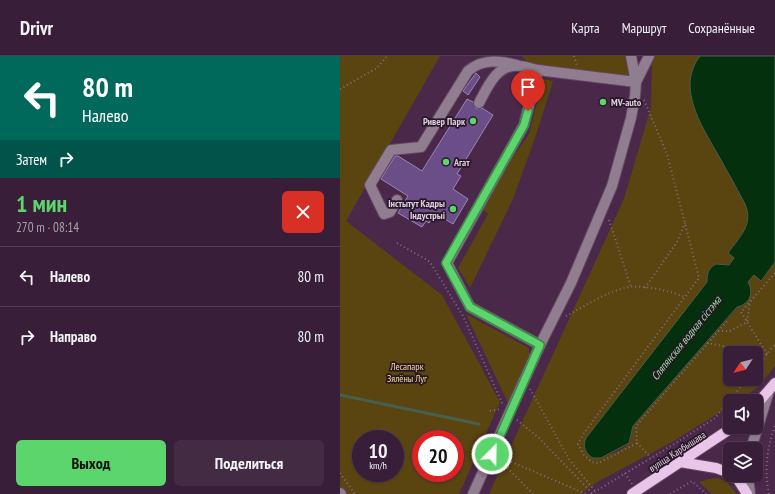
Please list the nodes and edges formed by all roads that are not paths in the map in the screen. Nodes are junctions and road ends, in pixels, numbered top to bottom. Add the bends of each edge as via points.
1 (631, 56) edge
2 (649, 56) edge
3 (517, 65) junction
4 (538, 70) junction
5 (636, 82) junction
6 (479, 103) dead end
7 (397, 200) dead end
8 (540, 345) junction
9 (772, 387) edge
10 (763, 397) edge
11 (723, 434) edge
12 (753, 442) edge
13 (680, 462) junction
14 (723, 470) edge
15 (740, 482) edge
16 (748, 482) edge
17 (473, 494) edge
18 (632, 494) edge
19 (749, 494) edge

1 - 5 street
2 - 5 street
3 - 4 street
3 - 6 street via 497,74
3 - 7 street via 502,61 475,64 468,71 421,147 391,150 370,185 384,214 390,212
4 - 5 street
4 - 8 street via 524,125 446,263 470,307
5 - 8 street via 631,118 612,186 571,283
8 - 17 street
9 - 10 main road
9 - 12 street
11 - 13 main road, вуліца Карбышава
13 - 14 main road
13 - 18 main road, вуліца Карбышава
15 - 19 main road
16 - 19 street

